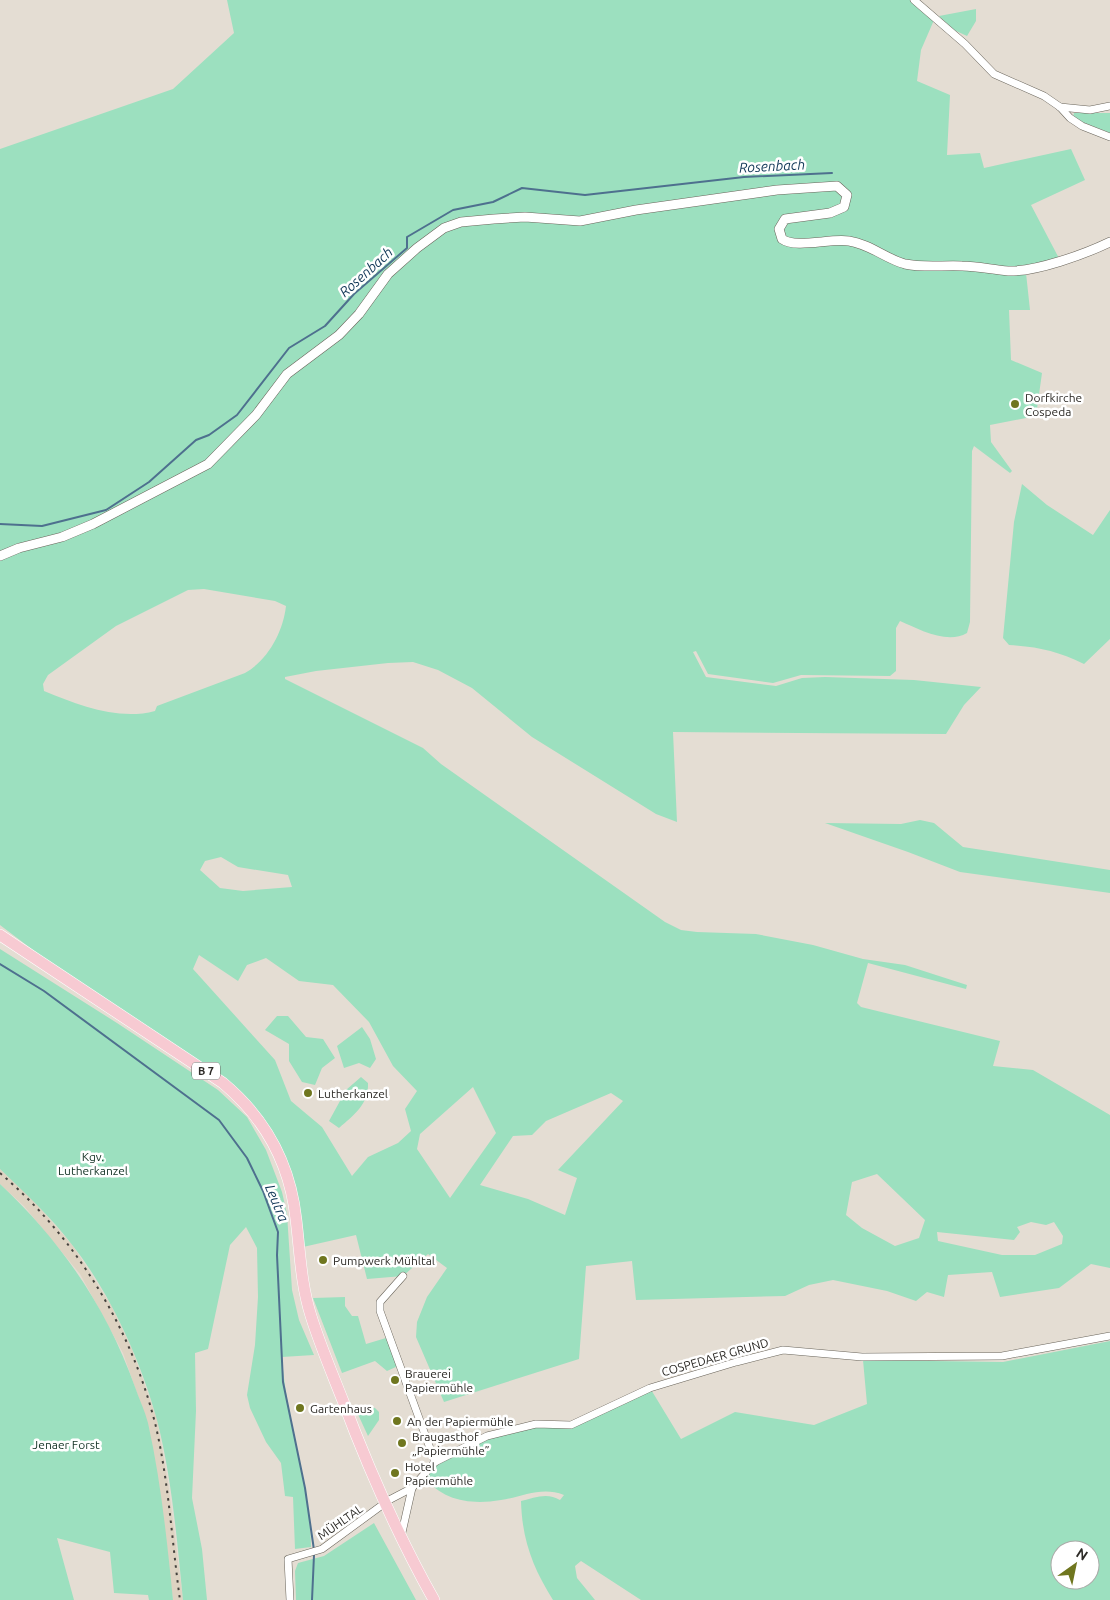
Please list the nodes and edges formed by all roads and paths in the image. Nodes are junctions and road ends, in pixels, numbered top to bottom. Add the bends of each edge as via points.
1 (914, 0) edge
2 (1110, 106) edge
3 (1060, 107) junction
4 (1110, 137) edge
5 (1107, 243) edge
6 (0, 556) edge
7 (0, 935) edge
8 (403, 1276) dead end
9 (1110, 1336) edge
10 (435, 1462) junction
11 (412, 1488) junction
12 (384, 1504) junction
13 (400, 1539) junction
14 (290, 1600) edge
15 (434, 1600) edge

1 - 3 street via 994,74 1044,96
2 - 3 street via 1090,110
3 - 4 street via 1082,126
5 - 6 street via 1062,259 1011,271 916,266 851,241 790,243 782,239 779,229 785,219 830,213 844,207 847,195 836,186 757,193 580,220 525,217 454,224 428,239 388,274 351,323 286,374 256,415 208,464 93,524
7 - 12 main road, B 7 via 201,1067 241,1099 265,1127 276,1147 291,1192 303,1283 311,1317
8 - 10 street via 380,1302 380,1311
9 - 10 street, COSPEDAER GRUND via 1002,1356 862,1357 783,1350 650,1388 571,1425 536,1424 487,1436
10 - 11 street, COSPEDAER GRUND
11 - 12 street, COSPEDAER GRUND
11 - 13 street, COSPEDAER GRUND
12 - 13 main road
12 - 14 street, MÜHLTAL via 322,1549 288,1559
13 - 15 main road

